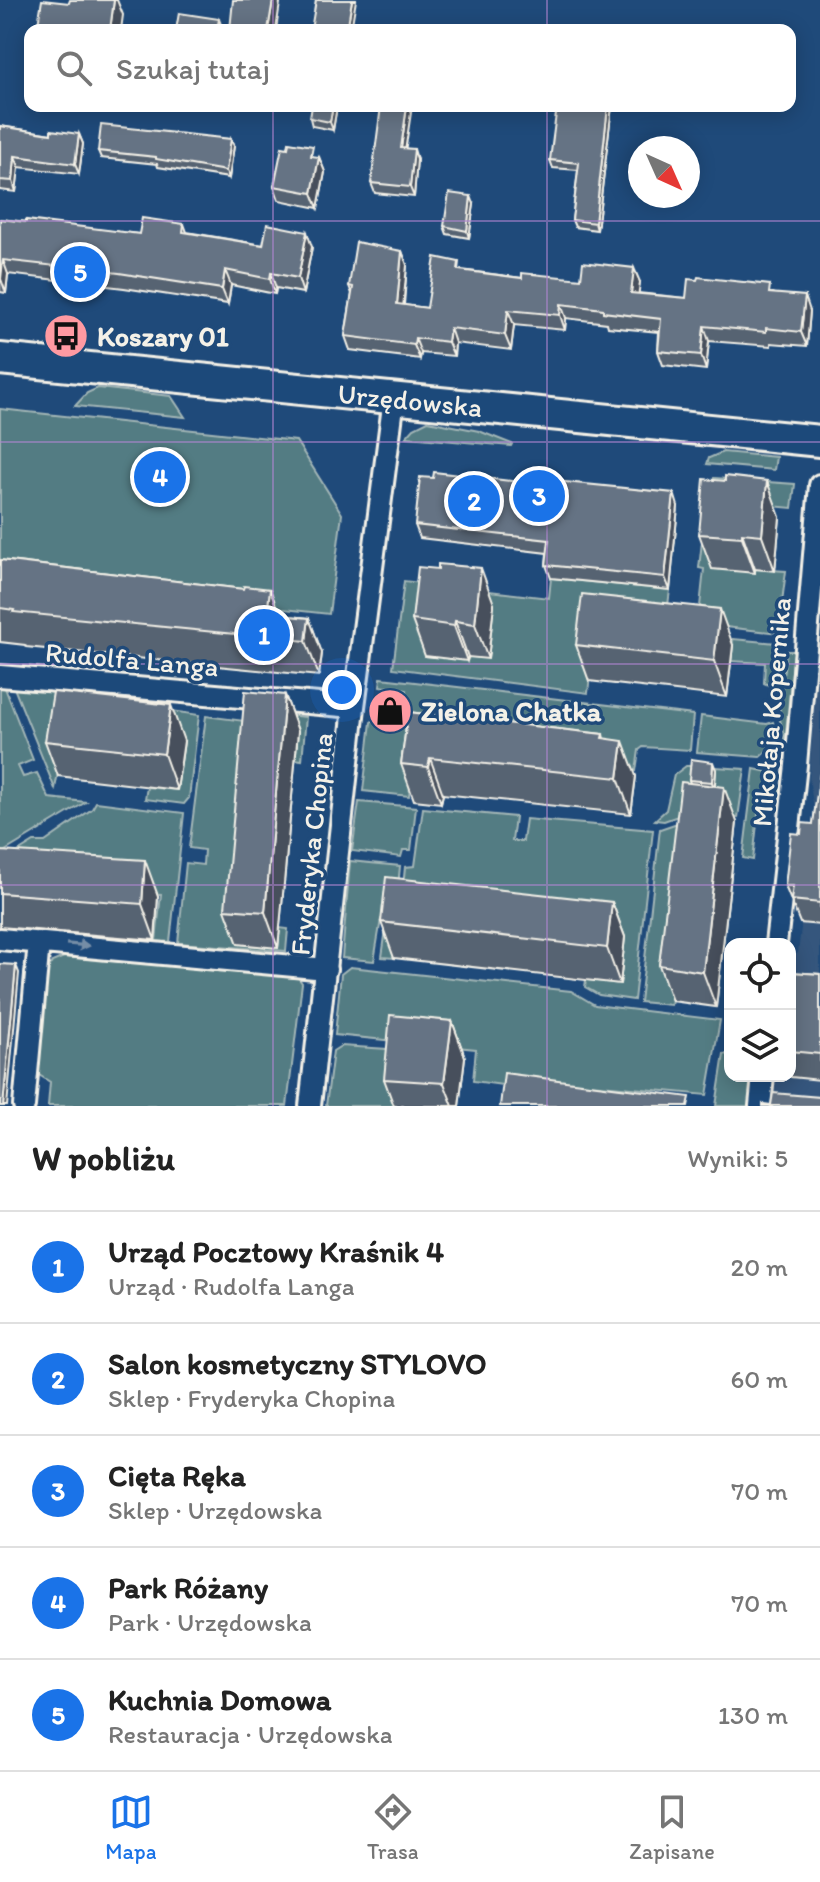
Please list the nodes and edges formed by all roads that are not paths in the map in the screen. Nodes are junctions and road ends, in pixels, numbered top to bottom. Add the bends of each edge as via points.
1 (0, 359) edge
2 (394, 398) junction
3 (820, 441) edge
4 (820, 485) edge
5 (0, 676) edge
6 (354, 707) junction
7 (777, 938) edge
8 (0, 939) edge
9 (39, 942) junction
10 (326, 969) junction
11 (762, 1082) edge
12 (24, 1106) edge
13 (310, 1106) edge
14 (760, 1106) edge

1 - 2 street, Urzędowska
2 - 3 street, Urzędowska
2 - 6 street, Fryderyka Chopina
4 - 7 street, Mikołaja Kopernika
5 - 6 street, Rudolfa Langa
6 - 10 street, Fryderyka Chopina
8 - 9 street
9 -> 10 street
9 - 12 street
10 - 13 street, Fryderyka Chopina
11 - 14 street

